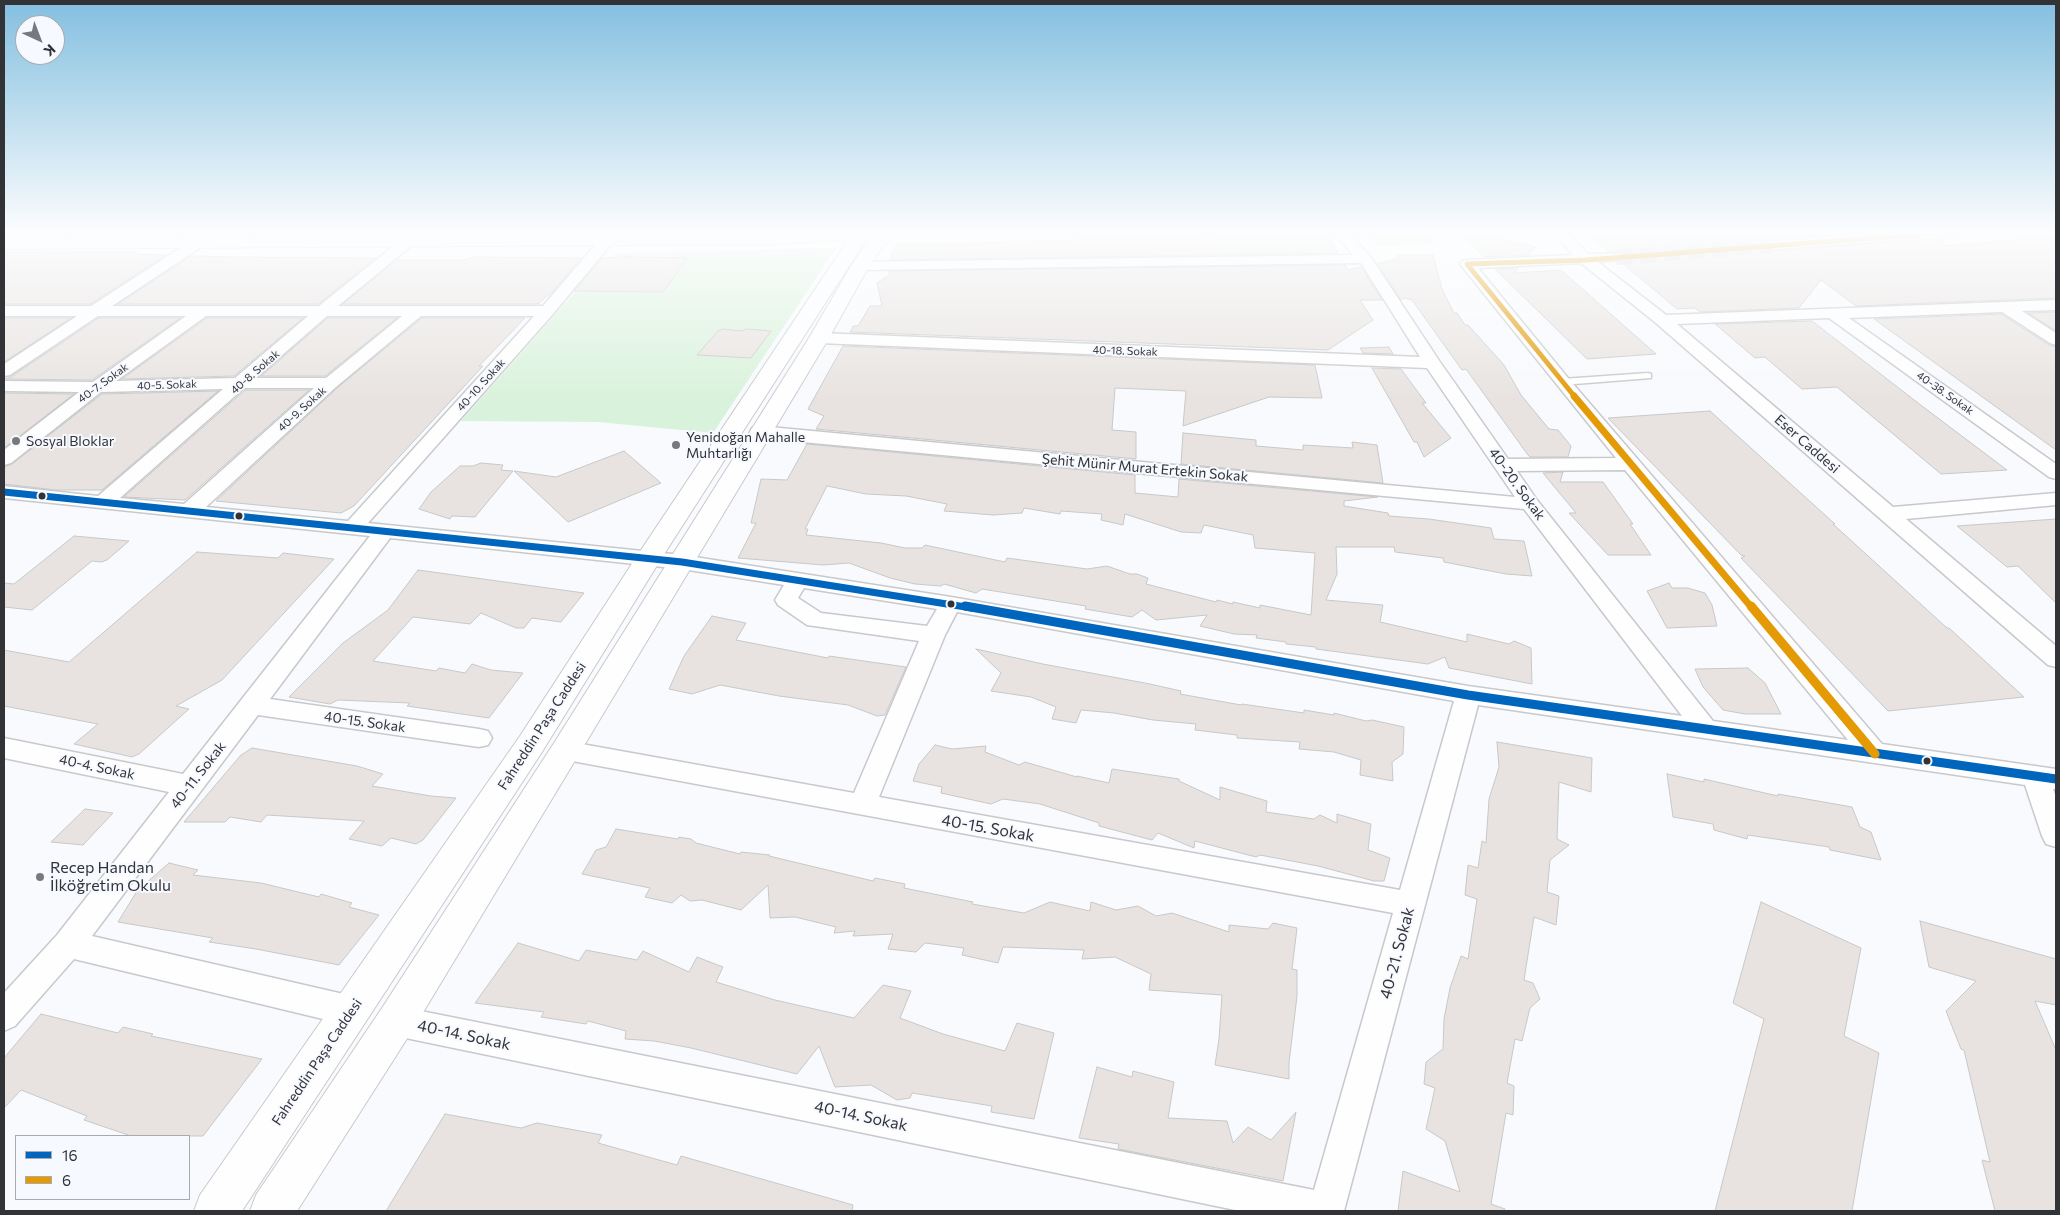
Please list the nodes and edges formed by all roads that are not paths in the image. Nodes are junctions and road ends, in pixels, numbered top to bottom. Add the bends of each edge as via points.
1 (131, 288) edge
2 (351, 288) edge
3 (567, 288) edge
4 (836, 288) edge
5 (848, 288) edge
6 (1383, 288) edge
7 (1486, 288) edge
8 (1621, 288) edge
9 (2056, 305) edge
10 (2004, 306) junction
11 (98, 310) junction
12 (204, 310) junction
13 (4, 311) edge
14 (323, 311) junction
15 (417, 311) junction
16 (547, 311) junction
17 (1833, 314) junction
18 (1662, 320) junction
19 (819, 338) junction
20 (2056, 340) edge
21 (1432, 363) junction
22 (4, 371) edge
23 (1648, 376) dead end
24 (1562, 382) junction
25 (242, 383) junction
26 (330, 383) junction
27 (4, 386) edge
28 (97, 387) junction
29 (759, 432) junction
30 (4, 459) edge
31 (1632, 464) junction
32 (1503, 465) junction
33 (2056, 473) edge
34 (4, 492) edge
35 (2056, 499) edge
36 (104, 501) junction
37 (1530, 504) junction
38 (190, 510) junction
39 (1888, 514) junction
40 (353, 528) junction
41 (386, 530) junction
42 (648, 559) junction
43 (682, 562) junction
44 (798, 580) junction
45 (951, 604) junction
46 (933, 635) junction
47 (2056, 659) edge
48 (1468, 695) junction
49 (252, 705) junction
50 (1706, 730) junction
51 (479, 738) dead end
52 (4, 748) edge
53 (565, 751) junction
54 (1875, 754) junction
55 (2046, 778) edge
56 (190, 786) junction
57 (862, 805) junction
58 (2056, 836) edge
59 (1410, 904) junction
60 (68, 944) junction
61 (352, 1011) junction
62 (4, 1016) edge
63 (396, 1021) junction
64 (216, 1211) edge
65 (272, 1211) edge
66 (1326, 1211) edge

1 - 11 street
2 - 14 street, 40-8. Sokak
3 - 16 street, 40-10. Sokak
4 - 42 main road, Fahreddin Paşa Caddesi
5 - 19 main road
6 - 21 street, 40-20. Sokak
7 - 24 street
8 - 18 street, Eser Caddesi
9 - 10 street
10 - 17 street
10 - 20 street
11 - 12 street
11 - 13 street
11 - 22 street
12 - 14 street
12 - 28 street, 40-7. Sokak
14 - 15 street
14 - 25 street, 40-8. Sokak
15 - 16 street
15 - 26 street, 40-9. Sokak
16 - 40 street, 40-10. Sokak
17 - 18 street
17 - 33 street, 40-38. Sokak
18 - 39 street, Eser Caddesi
19 - 21 street, 40-18. Sokak
19 - 29 main road
21 - 32 street, 40-20. Sokak
23 - 24 lane
24 - 31 street
25 - 26 street, 40-5. Sokak
25 - 28 street, 40-5. Sokak
25 - 36 street, 40-8. Sokak
26 - 38 street, 40-9. Sokak
27 - 28 street, 40-5. Sokak
28 - 30 street, 40-7. Sokak
29 - 37 street, Şehit Münir Murat Ertekin Sokak
29 - 43 main road
31 - 32 street
31 - 54 street
32 - 37 street, 40-20. Sokak
34 - 36 street
35 - 39 street
36 - 38 street
37 - 50 street, 40-20. Sokak
38 - 40 street
39 - 47 street, Eser Caddesi
40 - 41 street
41 - 42 street
41 - 49 street, 40-11. Sokak
42 - 43 street
42 - 61 main road, Fahreddin Paşa Caddesi via 531,744
43 - 44 street
43 - 53 main road
44 - 45 street
44 - 46 street via 786,600 815,620
45 - 46 street
45 - 48 street
46 - 57 street
48 - 50 street
48 - 59 street, 40-21. Sokak
49 - 51 street, 40-15. Sokak
49 - 56 street, 40-11. Sokak
50 - 54 street
52 - 56 street, 40-4. Sokak
53 - 57 street, 40-15. Sokak
53 - 63 main road
54 - 55 street
55 - 58 street
56 - 60 street, 40-11. Sokak
57 - 59 street, 40-15. Sokak
59 - 66 street, 40-21. Sokak
60 - 61 street
60 - 62 street, 40-11. Sokak
61 - 64 main road, Fahreddin Paşa Caddesi
63 - 65 main road
63 - 66 street, 40-14. Sokak

